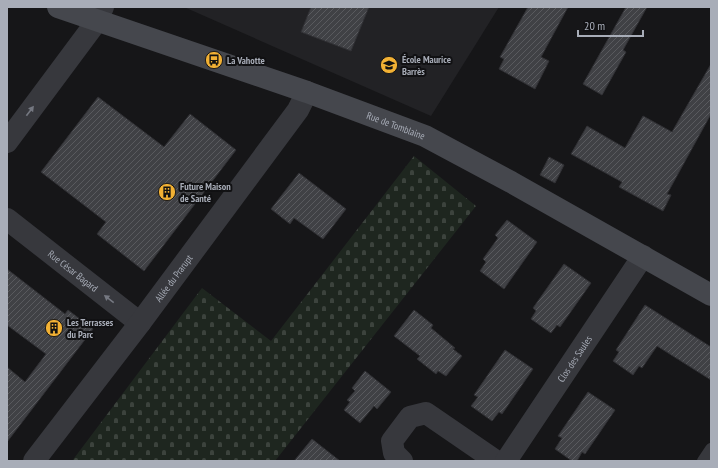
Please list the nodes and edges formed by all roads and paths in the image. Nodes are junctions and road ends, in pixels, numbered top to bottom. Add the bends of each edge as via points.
1 (58, 7) edge
2 (100, 14) edge
3 (307, 92) junction
4 (7, 142) edge
5 (7, 219) edge
6 (642, 256) junction
7 (711, 294) edge
8 (140, 323) junction
9 (711, 449) edge
10 (34, 461) edge
11 (402, 461) edge
12 (496, 461) edge
13 (506, 461) edge
14 (704, 461) edge

1 - 2 main road, Rue de Tomblaine
2 - 3 main road, Rue de Tomblaine
4 -> 2 street
3 - 6 main road, Rue de Tomblaine via 425,136
3 - 8 street, Allée du Prarupt via 298,110
8 -> 5 street, Rue César Bagard
6 - 7 main road, Rue de Tomblaine
6 - 13 street, Clos des Saules
8 - 10 street, Allée du Prarupt
9 - 14 lane
11 - 12 street via 394,453 392,441 410,417 426,413

